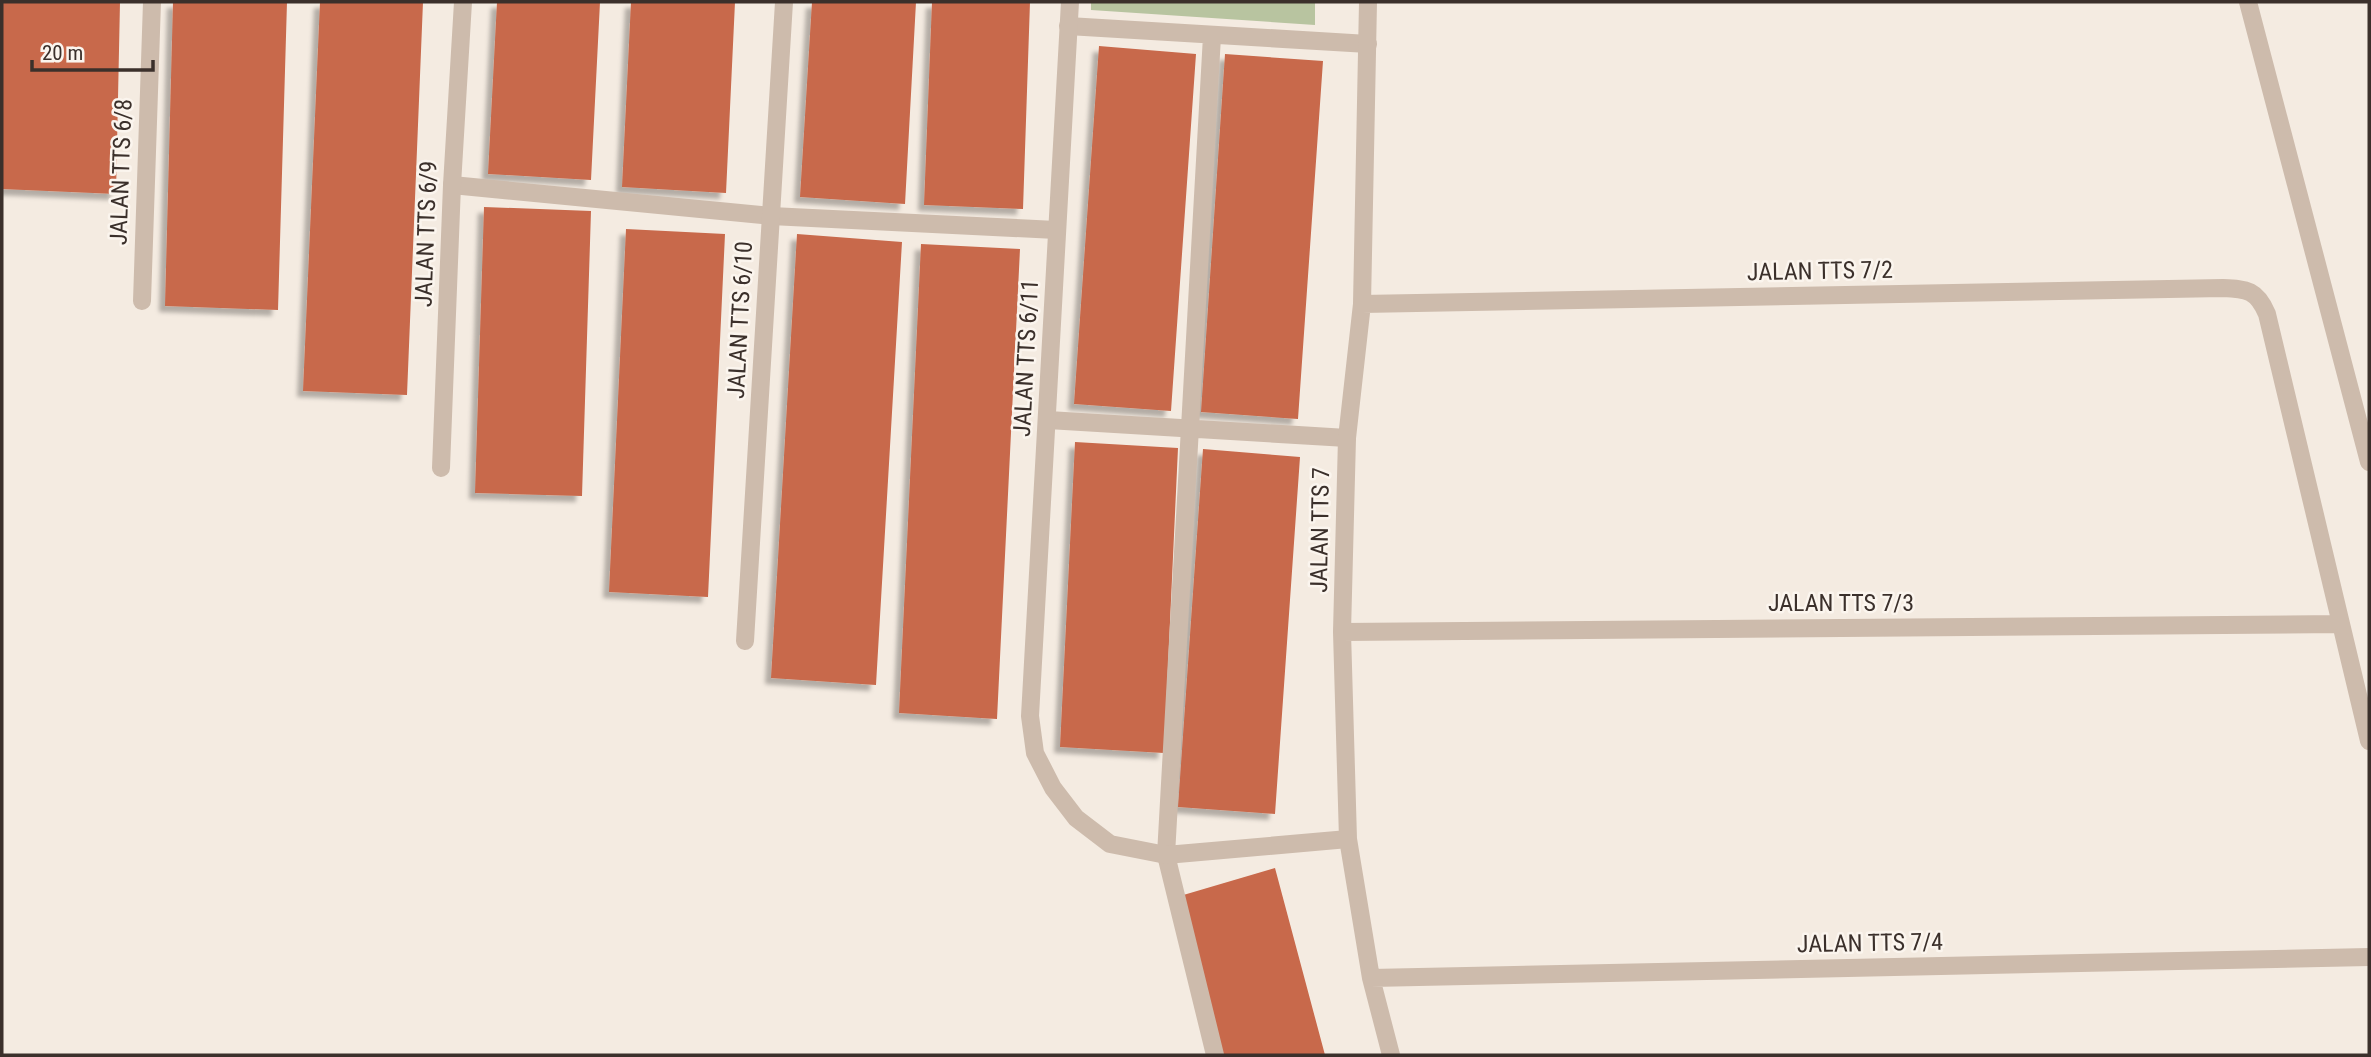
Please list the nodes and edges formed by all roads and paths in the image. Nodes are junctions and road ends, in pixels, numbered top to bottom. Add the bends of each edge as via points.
1 (152, 2) edge
2 (463, 2) edge
3 (784, 2) edge
4 (1070, 2) edge
5 (1368, 2) edge
6 (2248, 2) edge
7 (1068, 26) junction
8 (1212, 36) junction
9 (1368, 44) junction
10 (452, 185) junction
11 (771, 216) junction
12 (1056, 230) junction
13 (142, 301) dead end
14 (1362, 304) junction
15 (2363, 415) edge
16 (1048, 420) junction
17 (1190, 429) junction
18 (1347, 438) junction
19 (2369, 463) edge
20 (441, 468) dead end
21 (2341, 624) junction
22 (1342, 632) junction
23 (745, 641) dead end
24 (2369, 741) edge
25 (1348, 839) junction
26 (1166, 855) junction
27 (2369, 957) edge
28 (1371, 978) junction
29 (1215, 1055) edge
30 (1391, 1055) edge

1 - 13 street, JALAN TTS 6/8
2 - 10 street, JALAN TTS 6/9
3 - 11 street, JALAN TTS 6/10
4 - 7 street, JALAN TTS 6/11
5 - 9 street, JALAN TTS 7
6 - 15 street
7 - 8 street
7 - 12 street, JALAN TTS 6/11
8 - 9 street
8 - 17 street
9 - 14 street, JALAN TTS 7
10 - 11 street
10 - 20 street, JALAN TTS 6/9
11 - 12 street
11 - 23 street, JALAN TTS 6/10
12 - 16 street, JALAN TTS 6/11
14 - 18 street, JALAN TTS 7
14 - 21 street, JALAN TTS 7/2 via 2239,289 2257,295 2267,314
15 - 19 street
16 - 17 street
16 - 26 street, JALAN TTS 6/11 via 1030,716 1035,753 1076,818 1110,844
17 - 18 street
17 - 26 street
18 - 22 street, JALAN TTS 7
21 - 22 street, JALAN TTS 7/3
21 - 24 street
22 - 25 street, JALAN TTS 7
25 - 26 street, JALAN TTS 6/11
25 - 28 street, JALAN TTS 7
26 - 29 street
27 - 28 street, JALAN TTS 7/4
28 - 30 street, JALAN TTS 7

